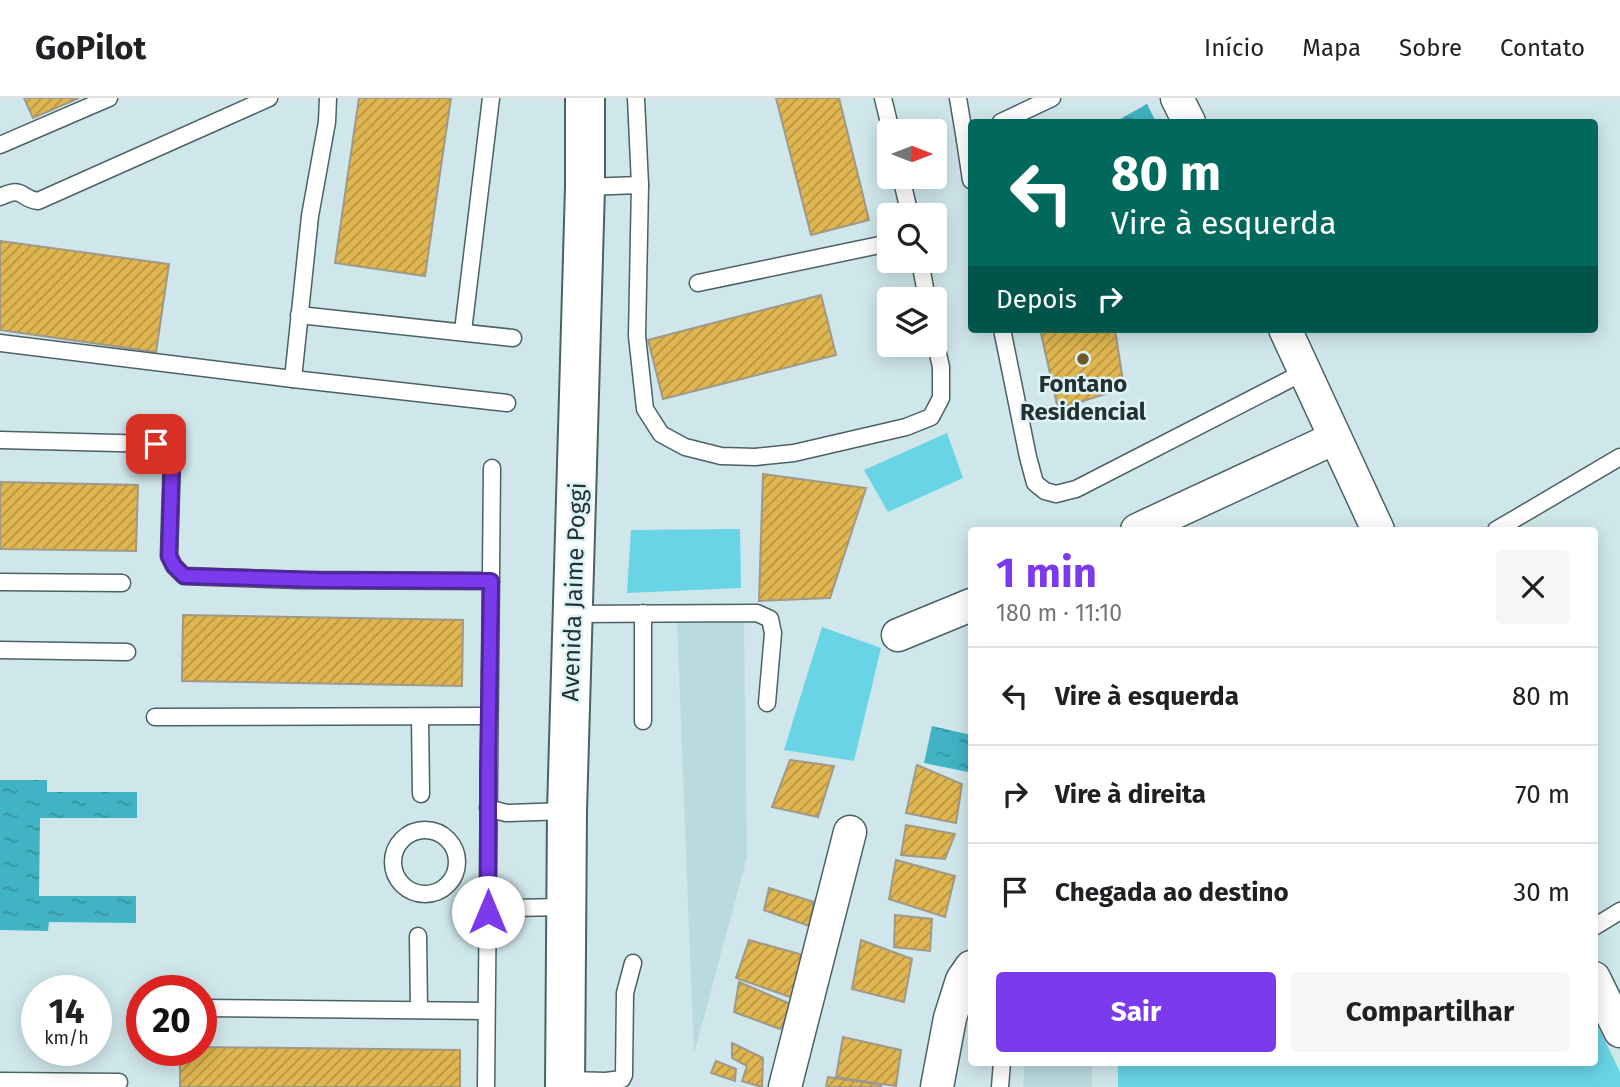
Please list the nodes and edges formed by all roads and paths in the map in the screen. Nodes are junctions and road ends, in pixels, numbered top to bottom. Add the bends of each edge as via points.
1 (109, 98) edge
2 (269, 98) edge
3 (328, 98) edge
4 (491, 98) edge
5 (585, 98) edge
6 (636, 98) edge
7 (883, 98) edge
8 (958, 98) edge
9 (1052, 98) edge
10 (1177, 98) edge
11 (888, 119) edge
12 (1007, 119) edge
13 (1188, 119) edge
14 (968, 138) edge
15 (0, 145) edge
16 (640, 184) junction
17 (585, 187) junction
18 (0, 197) edge
19 (877, 246) edge
20 (698, 283) dead end
21 (299, 315) junction
22 (463, 331) junction
23 (1003, 333) edge
24 (1286, 333) edge
25 (513, 338) dead end
26 (0, 343) edge
27 (938, 357) edge
28 (1304, 372) junction
29 (293, 379) junction
30 (507, 402) dead end
31 (0, 440) edge
32 (1326, 442) junction
33 (1620, 457) edge
34 (492, 468) dead end
35 (1143, 527) edge
36 (1355, 527) edge
37 (1376, 527) edge
38 (1501, 527) edge
39 (491, 581) junction
40 (0, 582) edge
41 (122, 583) dead end
42 (968, 606) edge
43 (643, 613) junction
44 (573, 614) junction
45 (898, 635) dead end
46 (0, 650) edge
47 (127, 652) dead end
48 (767, 703) dead end
49 (489, 716) junction
50 (155, 717) dead end
51 (420, 717) junction
52 (643, 721) dead end
53 (421, 794) dead end
54 (488, 808) junction
55 (567, 811) junction
56 (850, 832) dead end
57 (488, 861) junction
58 (457, 862) junction
59 (567, 907) junction
60 (488, 912) junction
61 (1620, 912) edge
62 (1598, 925) edge
63 (418, 936) dead end
64 (632, 963) dead end
65 (968, 971) edge
66 (1598, 986) edge
67 (217, 1008) edge
68 (419, 1010) junction
69 (486, 1011) junction
70 (1620, 1031) edge
71 (1002, 1066) edge
72 (0, 1081) edge
73 (119, 1082) dead end
74 (565, 1084) edge
75 (486, 1087) edge
76 (785, 1087) edge
77 (937, 1087) edge
78 (1000, 1087) edge

1 - 15 lane
2 - 18 lane via 38,201 11,191
3 - 21 lane
4 - 22 lane
5 - 17 street, Avenida Jaime Poggi
6 - 16 lane
7 - 11 lane
8 - 14 lane
9 - 12 lane
10 - 13 street
16 - 17 lane
16 - 27 lane via 637,336 645,409 661,434 685,447 721,456 755,457 794,453 906,427 931,417 940,398
17 - 44 street, Avenida Jaime Poggi
19 - 20 lane
21 - 22 lane
21 - 29 lane
22 - 25 lane
23 - 28 lane via 1035,482 1056,494 1076,489
24 - 28 street
26 - 29 lane
28 - 32 street
29 - 30 lane
31 - 39 lane via 156,444 167,449 172,458 169,556 184,576
32 - 35 street
32 - 36 street
32 - 37 street
33 - 38 lane
34 - 39 lane
39 - 49 lane
40 - 41 lane
42 - 45 street
43 - 44 lane
43 - 48 lane via 757,613 770,619
43 - 52 lane
44 - 55 street, Avenida Jaime Poggi
46 - 47 lane
49 - 51 lane
49 - 54 lane
50 - 51 lane
51 - 53 lane
54 - 55 lane via 506,813
54 - 57 lane
55 - 59 street, Avenida Jaime Poggi
56 - 76 street
57 - 58 lane
57 - 60 lane
58 - 58 lane via 454,848 432,830 404,836 392,862 404,887 418,893 445,887
59 - 60 lane
59 - 74 street, Avenida Jaime Poggi
60 - 69 lane
61 - 62 lane
63 - 68 lane
64 - 74 lane via 625,993 622,1079
65 - 77 street via 950,1018
66 - 70 street
67 - 68 lane
68 - 69 lane
69 - 75 lane
71 - 78 lane
72 - 73 lane

